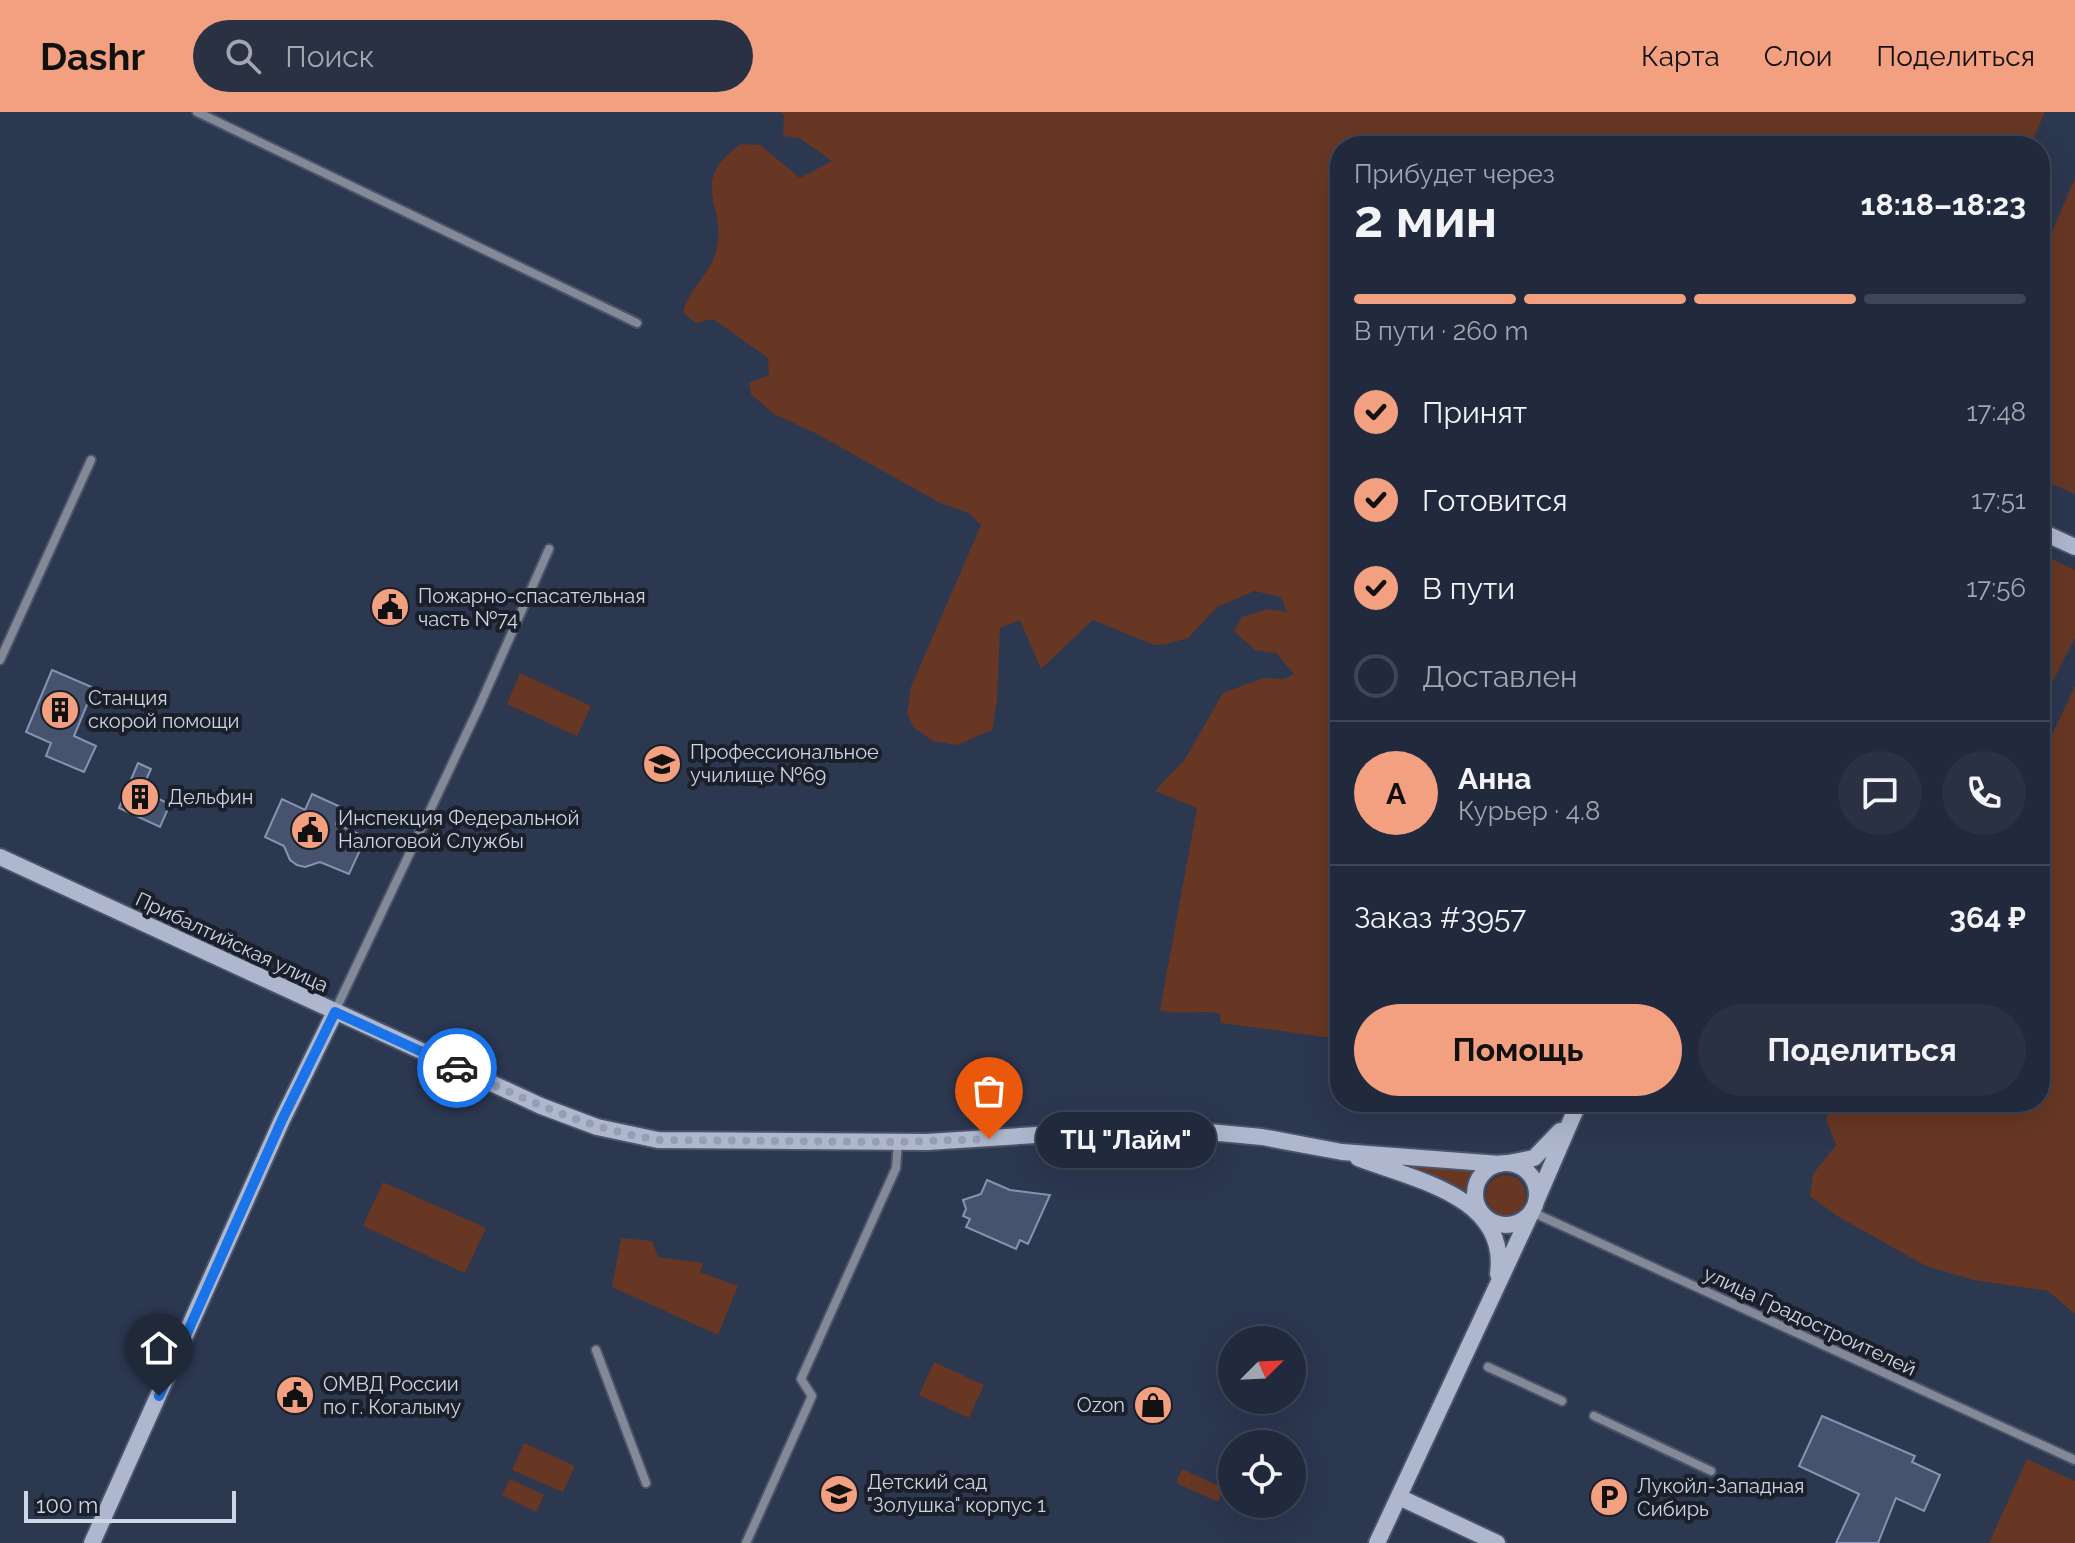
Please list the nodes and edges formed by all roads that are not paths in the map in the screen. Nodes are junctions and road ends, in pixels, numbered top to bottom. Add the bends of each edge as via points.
1 (197, 112) edge
2 (637, 323) dead end
3 (91, 460) dead end
4 (2050, 536) edge
5 (2075, 547) edge
6 (549, 549) dead end
7 (0, 660) edge
8 (0, 857) edge
9 (335, 1012) junction
10 (1572, 1112) edge
11 (1574, 1112) edge
12 (898, 1142) junction
13 (1377, 1160) junction
14 (1503, 1164) junction
15 (1533, 1208) junction
16 (1481, 1213) junction
17 (1496, 1285) junction
18 (596, 1350) dead end
19 (1488, 1367) dead end
20 (1562, 1401) dead end
21 (1594, 1416) dead end
22 (2075, 1460) edge
23 (1711, 1471) dead end
24 (646, 1483) dead end
25 (1399, 1497) junction
26 (92, 1543) edge
27 (746, 1543) edge
28 (1377, 1543) edge
29 (1497, 1543) edge

1 - 2 street
3 - 7 street
4 - 5 street
6 - 9 street
8 - 9 street, Прибалтийская улица
9 - 12 street, Прибалтийская улица via 562,1115 628,1135 693,1141
9 - 26 street
10 - 14 street via 1541,1154
11 - 15 street
12 - 13 street, Прибалтийская улица via 1187,1130 1262,1137
12 - 27 street via 896,1168 801,1379 812,1396
13 - 14 street, Прибалтийская улица
13 - 16 street, Прибалтийская улица
14 - 15 street via 1531,1176 1536,1190
14 - 16 street via 1487,1170 1477,1183
15 - 16 street via 1521,1221 1507,1225
15 - 17 street
15 - 22 street, улица Градостроителей
16 - 17 street via 1498,1242
17 - 25 street
18 - 24 street
19 - 20 street
21 - 23 street
25 - 28 street
25 - 29 street

